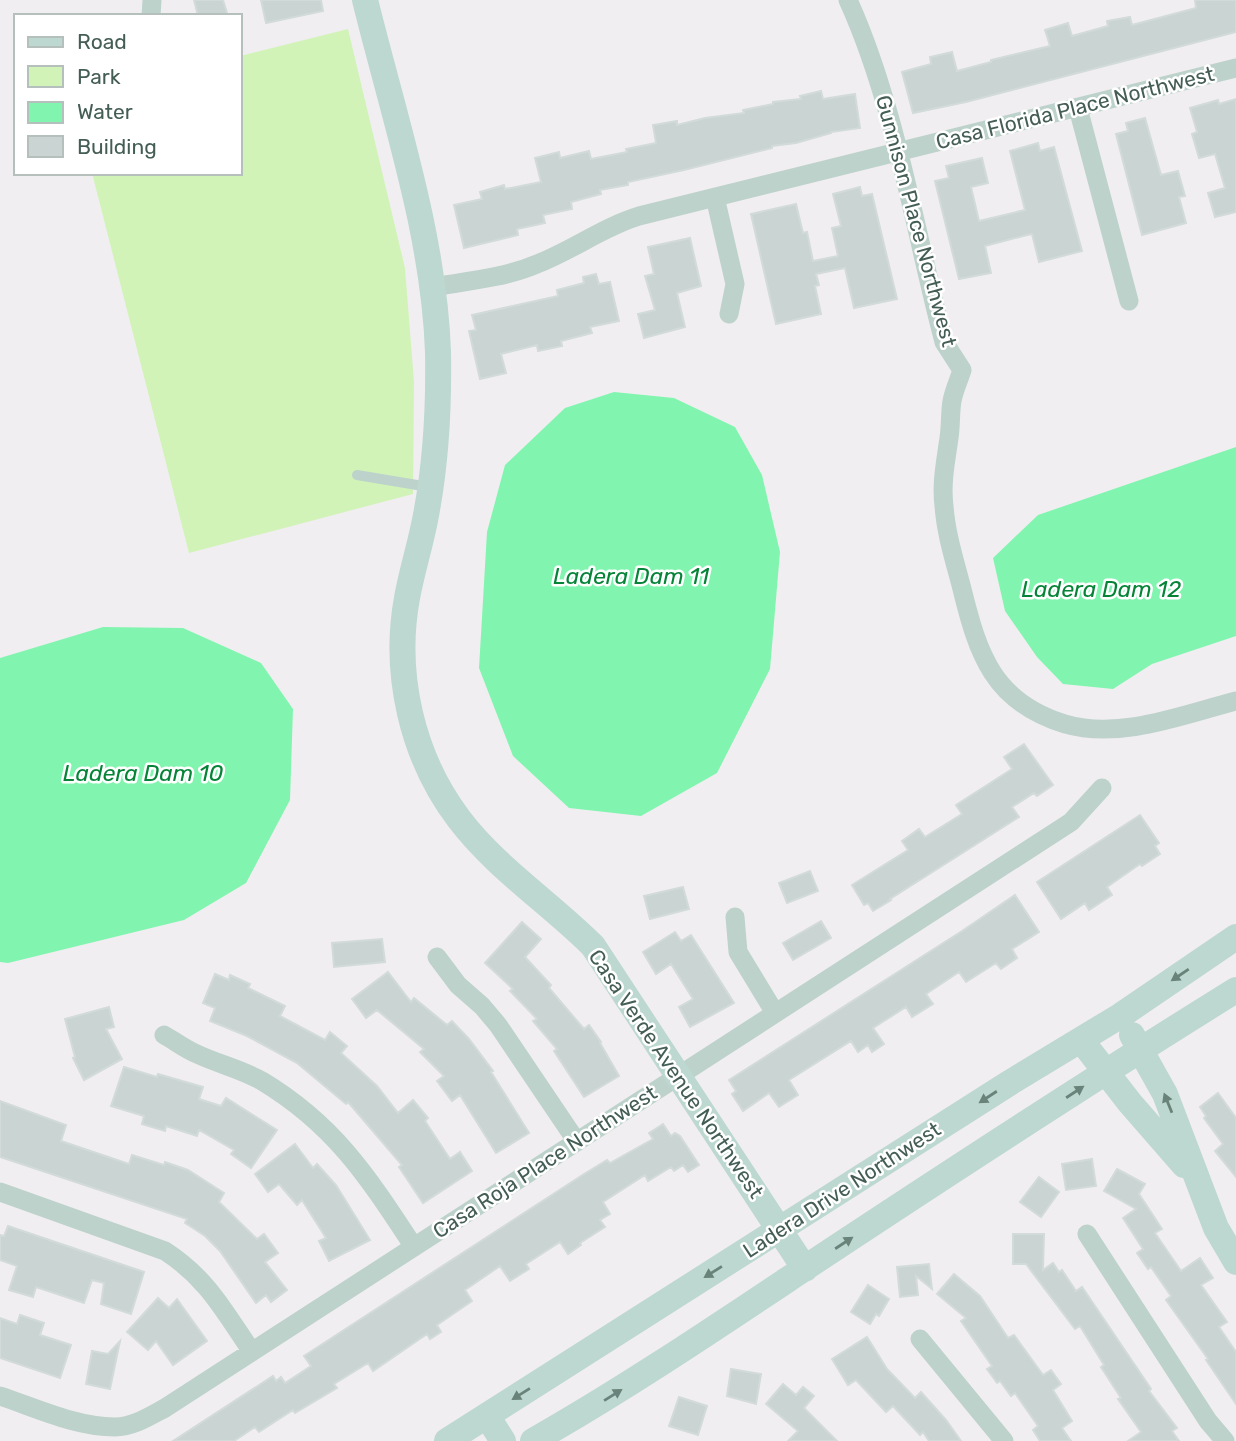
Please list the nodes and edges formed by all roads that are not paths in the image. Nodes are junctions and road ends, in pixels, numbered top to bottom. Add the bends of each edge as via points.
1 (848, 0) edge
2 (367, 11) edge
3 (1236, 68) edge
4 (1078, 108) junction
5 (898, 152) junction
6 (715, 197) junction
7 (432, 287) junction
8 (1129, 301) dead end
9 (729, 314) dead end
10 (357, 475) dead end
11 (430, 488) junction
12 (1236, 701) edge
13 (1102, 788) dead end
14 (735, 917) dead end
15 (1236, 937) edge
16 (438, 957) dead end
17 (1236, 990) edge
18 (775, 1013) junction
19 (1120, 1016) junction
20 (164, 1035) dead end
21 (1082, 1040) junction
22 (1141, 1049) junction
23 (1107, 1071) junction
24 (677, 1077) junction
25 (577, 1142) junction
26 (1201, 1190) junction
27 (0, 1192) edge
28 (780, 1230) junction
29 (1087, 1234) dead end
30 (414, 1247) junction
31 (1236, 1262) edge
32 (805, 1269) junction
33 (920, 1339) dead end
34 (252, 1352) junction
35 (0, 1396) edge
36 (487, 1416) junction
37 (447, 1441) edge
38 (503, 1441) edge
39 (533, 1441) edge
40 (1004, 1441) edge
41 (1225, 1441) edge

1 - 5 street, Gunnison Place Northwest via 866,38
2 - 7 street, Casa Verde Avenue Northwest via 421,224
3 - 4 street, Casa Florida Place Northwest
4 - 5 street, Casa Florida Place Northwest
4 - 8 street
5 - 6 street, Casa Florida Place Northwest
5 - 12 street, Gunnison Place Northwest via 944,342 962,370 952,402 943,505 974,637 984,661 1017,700 1066,724 1106,730
6 - 7 street, Casa Florida Place Northwest via 620,222 510,274
6 - 9 street via 735,284
7 - 11 street, Casa Verde Avenue Northwest via 438,401
10 - 11 lane
11 - 24 street, Casa Verde Avenue Northwest via 403,635 413,732 425,763 478,842 593,946
13 - 18 street, Casa Roja Place Northwest via 1071,822
14 - 18 street via 738,952
15 -> 19 street, Ladera Drive Northwest
16 - 25 street via 458,985 498,1025
17 - 22 street
18 - 24 street, Casa Roja Place Northwest
19 - 21 street, Ladera Drive Northwest
19 - 22 street
20 - 30 street via 196,1054 260,1080 297,1104 359,1165
21 - 23 street
21 -> 28 street, Ladera Drive Northwest
22 - 23 street
26 -> 22 street via 1165,1094
23 - 26 street
32 -> 23 street
24 - 25 street, Casa Roja Place Northwest
24 - 28 street, Casa Verde Avenue Northwest
25 - 30 street, Casa Roja Place Northwest
26 - 31 street
27 - 34 street via 165,1251 202,1280
28 - 32 street, Casa Verde Avenue Northwest
28 -> 36 street, Ladera Drive Northwest
29 - 41 street
30 - 34 street, Casa Roja Place Northwest
39 -> 32 street via 614,1394
33 - 40 street
34 - 35 street, Casa Roja Place Northwest via 165,1408 117,1427 81,1423
36 - 37 street, Ladera Drive Northwest
36 - 38 street

